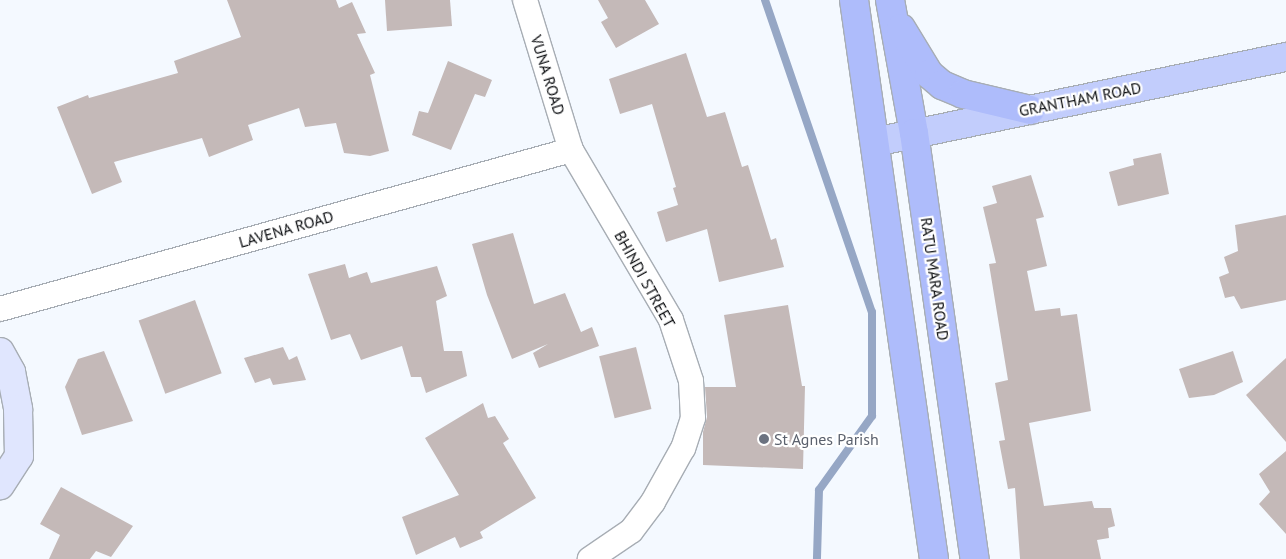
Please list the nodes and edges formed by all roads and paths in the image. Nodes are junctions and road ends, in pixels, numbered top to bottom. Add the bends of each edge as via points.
1 (525, 0) edge
2 (854, 0) edge
3 (892, 7) edge
4 (1286, 57) edge
5 (1030, 110) junction
6 (914, 133) junction
7 (875, 142) junction
8 (572, 150) junction
9 (0, 309) edge
10 (0, 352) edge
11 (0, 485) edge
12 (590, 559) edge
13 (934, 559) edge
14 (975, 559) edge

1 - 8 street, VUNA ROAD
2 - 7 highway
3 - 5 highway via 929,74 942,85 963,94
3 - 6 highway, RATU MARA ROAD
4 - 5 main road, GRANTHAM ROAD
5 - 6 main road, GRANTHAM ROAD
6 - 7 main road, GRANTHAM ROAD
6 - 14 highway, RATU MARA ROAD
7 - 13 highway
8 - 9 street, LAVENA ROAD
8 - 12 street, BHINDI STREET via 671,320 691,381 693,418 684,448 653,502 631,531
10 - 11 main road via 11,372 18,409 19,456

